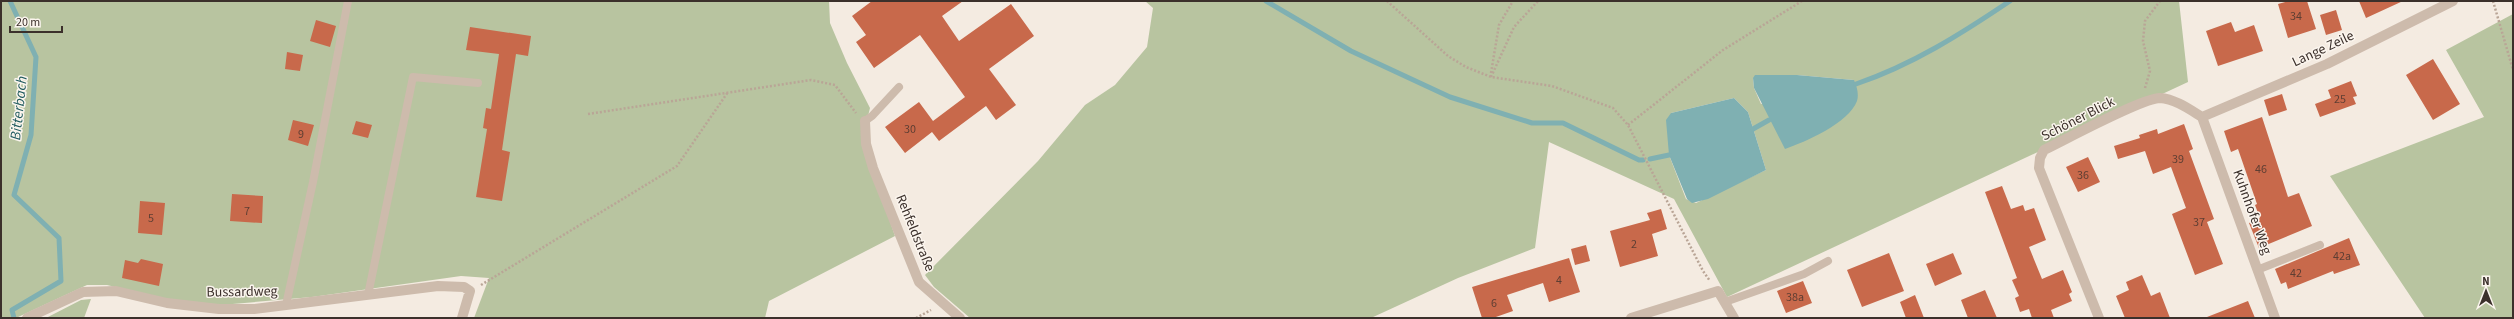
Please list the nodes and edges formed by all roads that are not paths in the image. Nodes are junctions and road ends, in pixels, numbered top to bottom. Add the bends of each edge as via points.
1 (348, 1) edge
2 (2453, 1) edge
3 (478, 83) dead end
4 (899, 87) dead end
5 (2202, 116) junction
6 (865, 121) joint
7 (2320, 245) dead end
8 (1828, 261) dead end
9 (2258, 270) junction
10 (368, 295) junction
11 (1725, 302) junction
12 (286, 305) junction
13 (27, 318) edge
14 (462, 318) edge
15 (960, 318) edge
16 (1631, 318) edge
17 (1734, 318) edge
18 (2099, 318) edge
19 (2275, 318) edge

1 - 12 lane
2 - 5 street, Lange Zeile via 2328,64
3 - 10 lane via 413,77
4 - 6 lane
5 - 9 street, Kuhnhofer Weg
5 - 18 street, Schöner Blick via 2183,104 2159,98 2140,104 2044,150 2039,168
6 - 15 street, Rehfeldstraße via 866,144 873,168 919,282
7 - 9 lane
8 - 11 lane via 1804,274
9 - 19 street, Kuhnhofer Weg
10 - 12 street, Bussardweg
10 - 14 street, Bussardweg via 438,286 467,289
11 - 16 street via 1718,290
11 - 17 street
12 - 13 street, Bussardweg via 219,309 167,303 116,291 83,292

